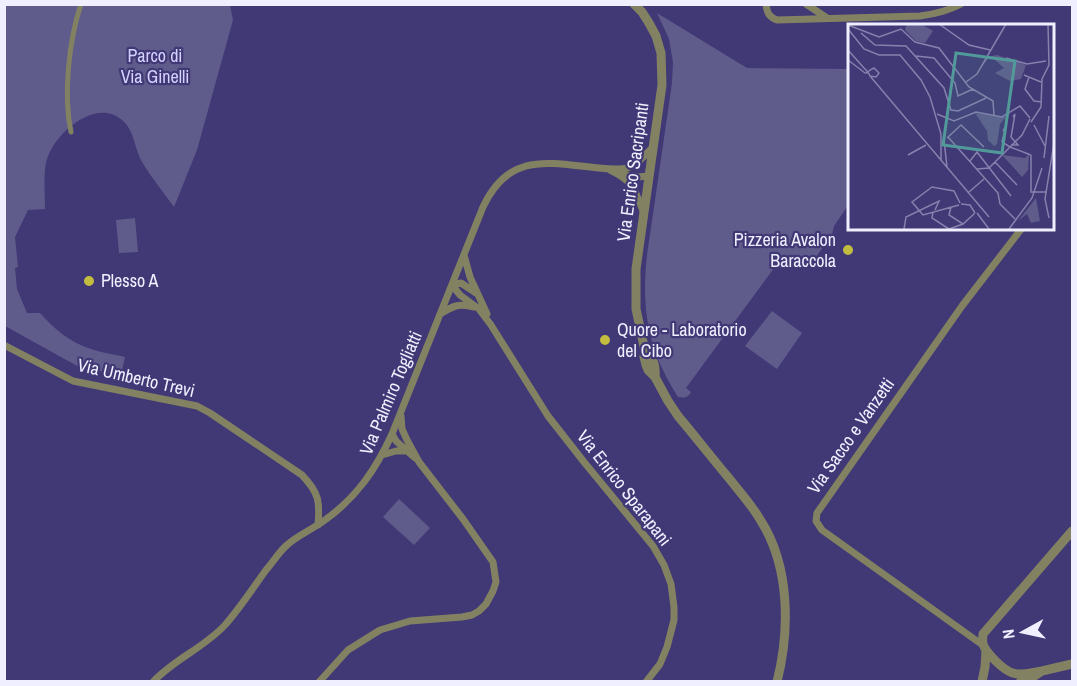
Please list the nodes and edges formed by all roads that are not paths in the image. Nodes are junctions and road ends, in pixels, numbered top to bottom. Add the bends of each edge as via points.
1 (81, 4) edge
2 (634, 4) edge
3 (765, 4) edge
4 (806, 4) edge
5 (961, 4) edge
6 (827, 18) junction
7 (71, 132) dead end
8 (653, 147) junction
9 (620, 171) junction
10 (648, 176) junction
11 (643, 211) junction
12 (1020, 230) edge
13 (464, 254) junction
14 (452, 285) junction
15 (479, 296) junction
16 (479, 309) junction
17 (440, 314) junction
18 (491, 325) junction
19 (4, 345) edge
20 (401, 414) junction
21 (392, 434) junction
22 (406, 441) junction
23 (406, 451) junction
24 (382, 456) junction
25 (419, 462) junction
26 (318, 525) junction
27 (1072, 531) edge
28 (985, 648) junction
29 (1072, 664) edge
30 (1042, 671) junction
31 (153, 681) edge
32 (319, 681) edge
33 (646, 681) edge
34 (777, 681) edge
35 (982, 681) edge
36 (1020, 681) edge

1 - 7 street via 67,91
2 - 8 street, Via Enrico Sacripanti via 650,22 661,53 662,85
3 - 6 street via 767,13 777,20
4 - 6 street
5 - 6 street via 934,15
8 - 9 street, Via Palmiro Togliatti via 632,166
8 - 10 street, Via Enrico Sacripanti
9 - 10 street, Via Palmiro Togliatti
9 - 11 street via 636,192
9 - 13 street, Via Palmiro Togliatti via 554,163 518,168 490,193
10 - 11 street, Via Enrico Sacripanti
11 - 34 street, Via Enrico Sacripanti via 635,290 645,351 651,356 655,376 668,401 751,505 771,540 779,560 786,626
12 - 28 street, Via Sacco e Vanzetti via 962,306 817,513 816,521 822,530
13 - 14 street, Via Palmiro Togliatti
13 - 15 street, Via Enrico Sparapani
14 - 15 street via 461,283
14 - 16 street, Via Enrico Sparapani
14 - 17 street, Via Palmiro Togliatti
15 - 18 street, Via Enrico Sparapani
16 - 17 street via 453,306
16 - 18 street, Via Enrico Sparapani
17 - 20 street, Via Palmiro Togliatti
18 - 33 street, Via Enrico Sparapani via 548,416 664,564 671,584 674,620 668,647
19 - 26 street, Via Umberto Trevi via 73,381 196,406 210,413 306,480 318,496
20 - 21 street, Via Palmiro Togliatti
20 - 22 street
21 - 22 street
21 - 23 street
21 - 24 street, Via Palmiro Togliatti
22 - 25 street
23 - 24 street
23 - 25 street
24 - 26 street, Via Palmiro Togliatti via 354,496
25 - 32 street via 493,561 493,591 486,604 472,615 410,621 380,630 348,650
26 - 31 street, Via Palmiro Togliatti via 287,545 224,626
27 - 28 street via 983,634
28 - 30 street, Via Sacco e Vanzetti via 1010,672
28 - 35 street
29 - 30 street
30 - 36 street

